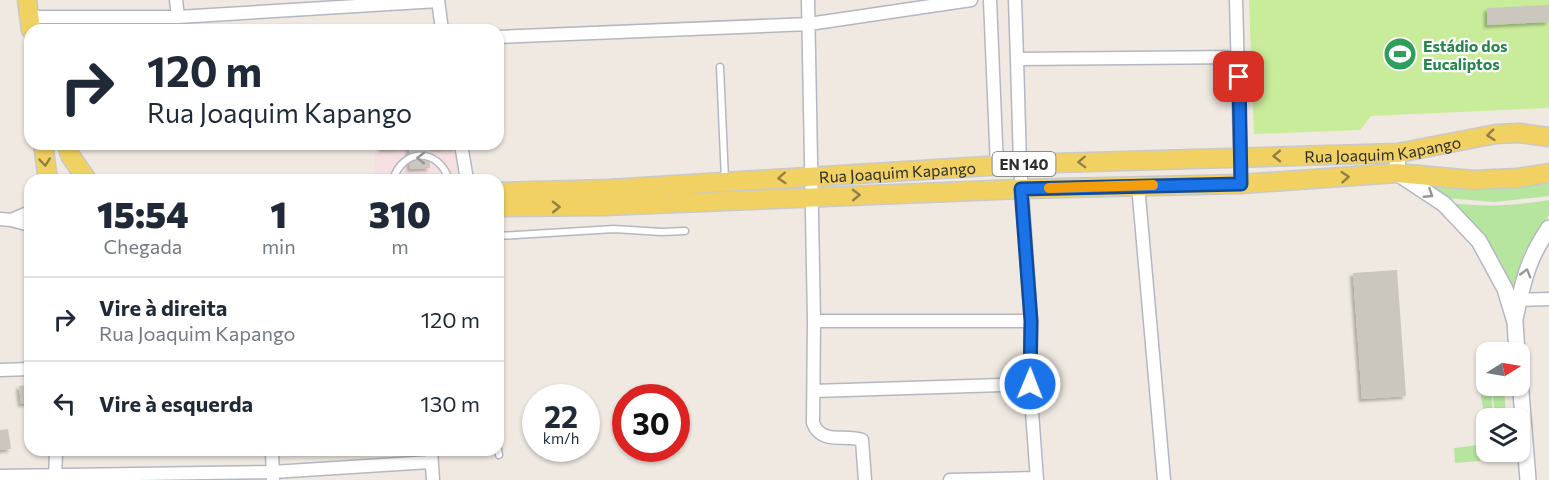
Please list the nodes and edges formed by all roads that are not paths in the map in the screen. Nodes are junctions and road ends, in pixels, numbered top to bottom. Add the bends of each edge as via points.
1 (176, 0) edge
2 (808, 0) edge
3 (971, 0) edge
4 (990, 0) edge
5 (1015, 0) edge
6 (1236, 0) edge
7 (438, 1) edge
8 (29, 16) edge
9 (178, 17) junction
10 (441, 24) edge
11 (809, 24) junction
12 (504, 36) edge
13 (1238, 57) junction
14 (1017, 58) junction
15 (720, 67) dead end
16 (1549, 137) edge
17 (44, 150) edge
18 (69, 150) edge
19 (462, 150) edge
20 (1398, 153) junction
21 (1242, 156) junction
22 (1020, 164) junction
23 (997, 167) junction
24 (1397, 173) junction
25 (1549, 173) edge
26 (47, 174) edge
27 (83, 174) edge
28 (396, 174) edge
29 (446, 174) edge
30 (466, 174) edge
31 (811, 176) junction
32 (725, 181) junction
33 (1241, 184) junction
34 (1138, 185) junction
35 (1021, 189) junction
36 (504, 192) edge
37 (812, 197) junction
38 (504, 207) edge
39 (24, 214) edge
40 (5, 219) edge
41 (24, 224) edge
42 (1549, 228) edge
43 (685, 231) dead end
44 (504, 236) edge
45 (1549, 299) edge
46 (1519, 300) junction
47 (814, 321) junction
48 (1031, 321) junction
49 (1515, 322) junction
50 (1516, 342) edge
51 (24, 369) edge
52 (0, 370) edge
53 (1030, 384) junction
54 (814, 391) junction
55 (1521, 396) edge
56 (56, 456) edge
57 (272, 456) edge
58 (430, 456) edge
59 (0, 476) edge
60 (273, 476) edge
61 (55, 478) edge
62 (1036, 479) edge
63 (433, 480) edge
64 (865, 480) edge
65 (952, 480) edge
66 (982, 480) edge
67 (1164, 480) edge
68 (1528, 480) edge

1 - 9 street
2 - 11 street
3 - 11 street
4 - 23 street
5 - 14 street
6 - 13 street
7 - 9 street
7 - 10 street
8 - 9 street
11 - 12 street
11 - 31 street
13 - 14 street
13 - 21 street
14 - 22 street
15 - 32 lane
16 -> 20 main road, Rua Joaquim Kapango / EN 140 via 1496,134
17 -> 26 main road
18 - 27 main road
19 - 30 street
20 -> 21 main road, Rua Joaquim Kapango / EN 140
20 - 24 street
21 -> 22 main road, Rua Joaquim Kapango / EN 140
21 - 33 street
22 - 23 main road, Rua Joaquim Kapango / EN 140
22 - 35 street
23 - 31 main road, Rua Joaquim Kapango / EN 140
24 - 25 main road, Rua Joaquim Kapango / EN 140 via 1473,180
33 -> 24 main road, Rua Joaquim Kapango / EN 140
24 -> 49 street via 1444,204 1479,241 1505,288
29 -> 28 lane via 438,162 419,157 401,163
31 -> 32 main road, Rua Joaquim Kapango / EN 140
31 - 37 street
32 - 36 main road, Rua Joaquim Kapango / EN 140
33 - 34 main road, Rua Joaquim Kapango / EN 140
34 - 35 main road, Rua Joaquim Kapango / EN 140
34 - 67 street
37 -> 35 main road, Rua Joaquim Kapango / EN 140
35 - 48 street
38 -> 37 main road, Rua Joaquim Kapango / EN 140
37 - 47 street
39 - 40 street
40 - 41 street
46 -> 42 street via 1526,269
43 - 44 lane via 614,229
45 - 46 street
46 - 49 street
47 - 48 street
47 - 54 street
48 - 53 street
49 - 50 street
51 - 52 street
53 - 54 street
53 - 62 street
54 - 64 street via 815,429 826,436 862,440
55 - 68 street
56 - 61 street
57 - 60 street
58 - 60 street
58 - 63 street
59 - 61 street
60 - 61 street
62 - 66 street
65 - 66 street

